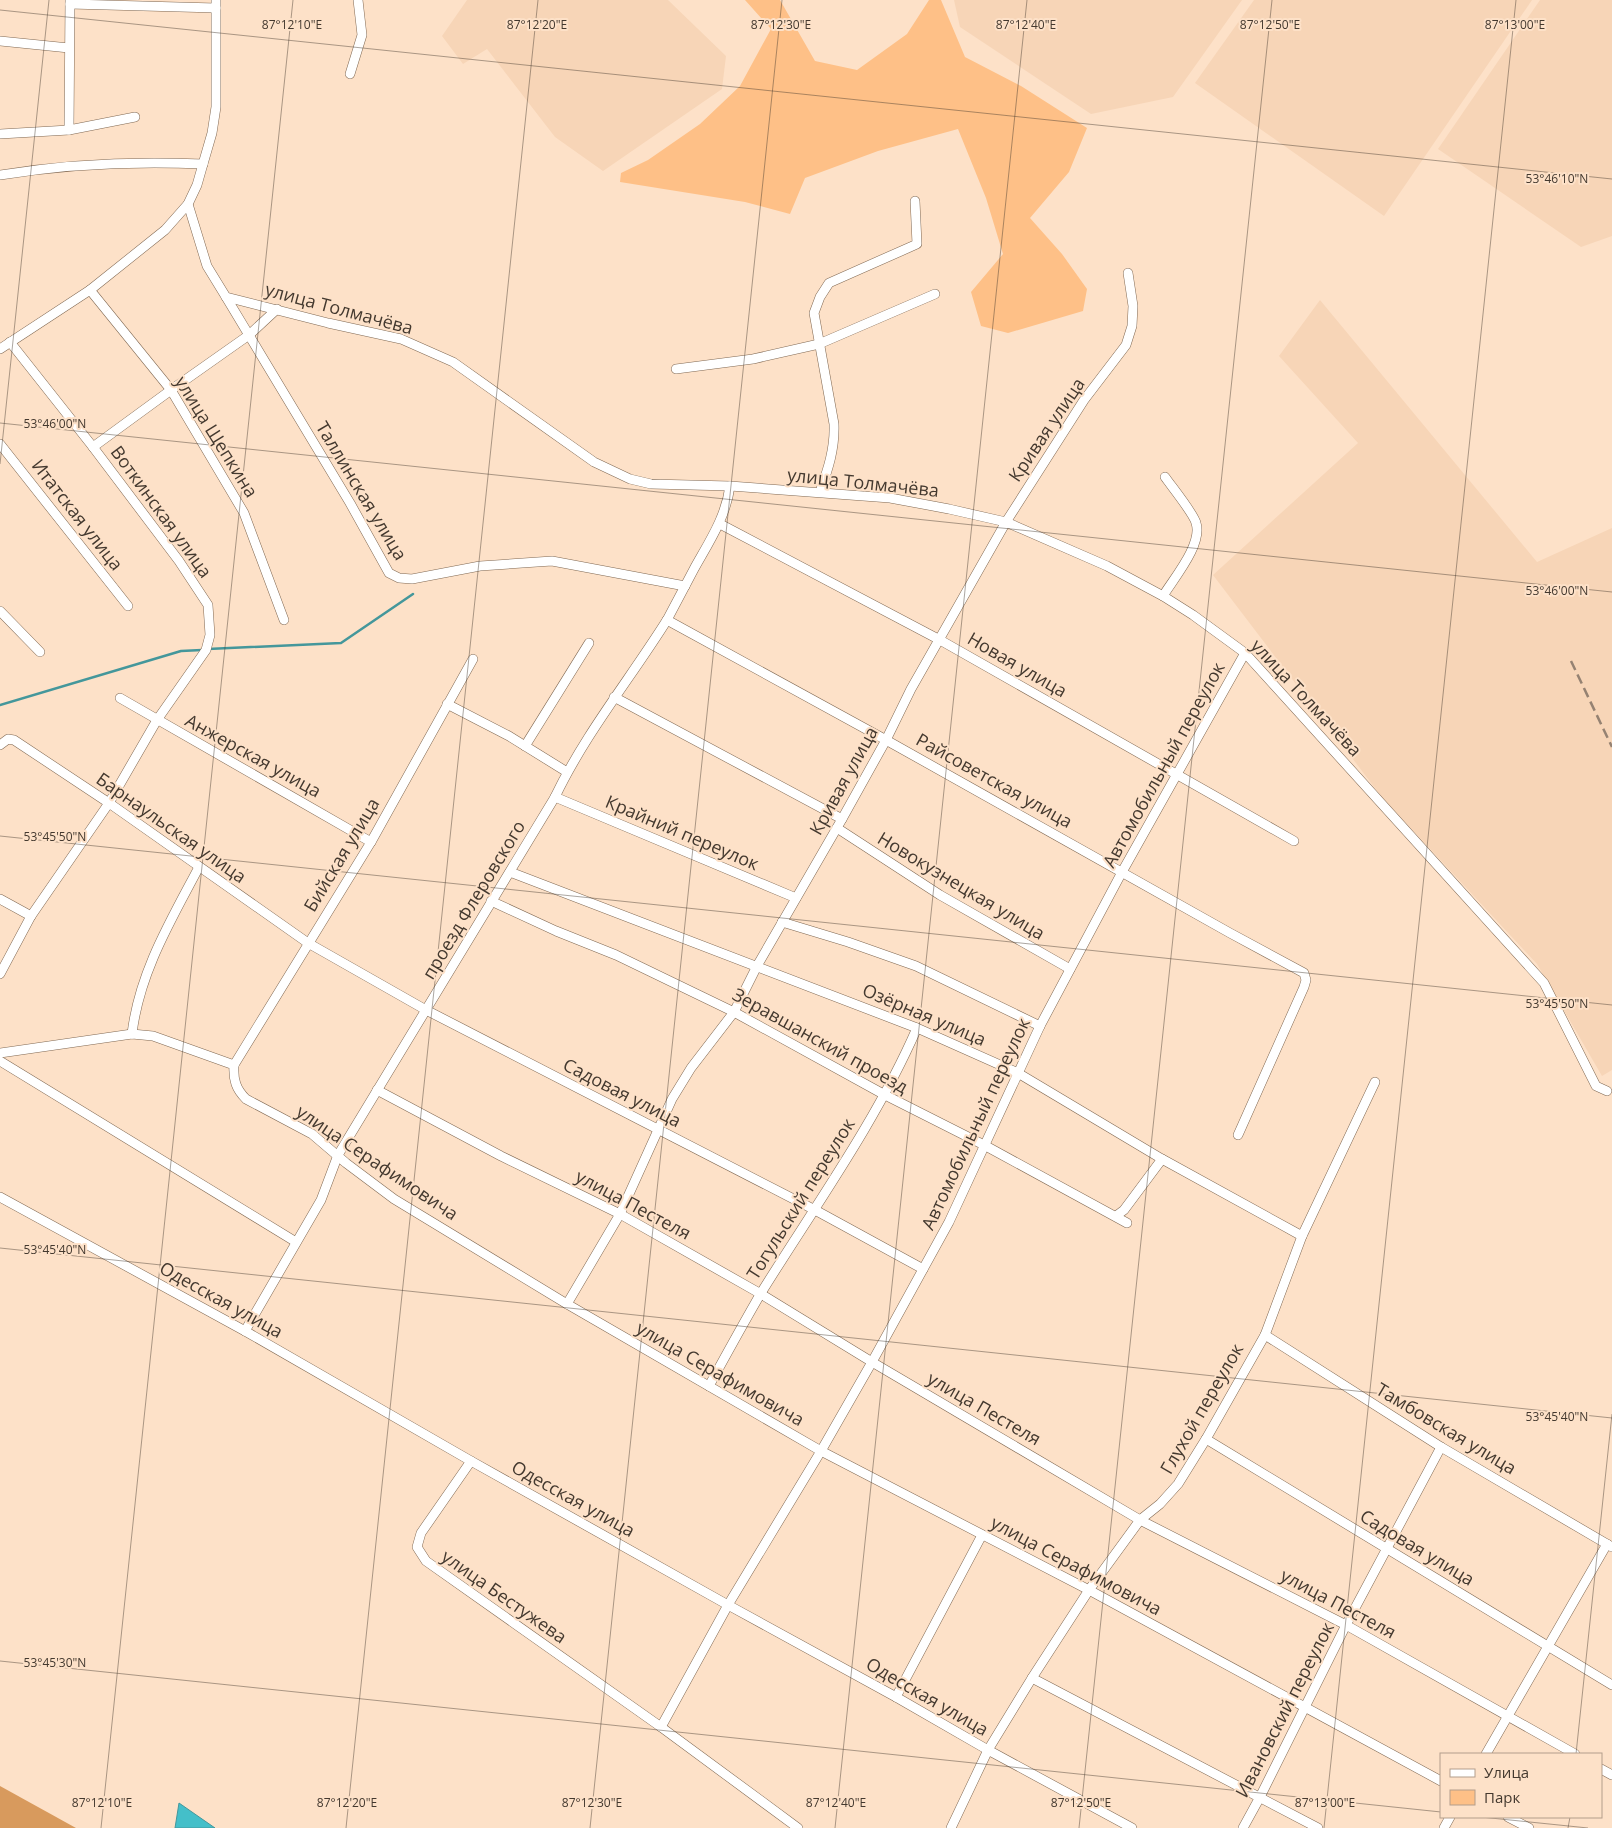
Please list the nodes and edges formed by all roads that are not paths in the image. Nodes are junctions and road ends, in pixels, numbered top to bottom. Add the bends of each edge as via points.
1 (358, 0) edge
2 (70, 2) edge
3 (216, 4) edge
4 (0, 41) edge
5 (69, 48) junction
6 (350, 74) dead end
7 (135, 117) dead end
8 (69, 130) junction
9 (0, 134) edge
10 (203, 164) junction
11 (0, 175) edge
12 (915, 201) dead end
13 (188, 204) junction
14 (1128, 273) dead end
15 (90, 290) junction
16 (935, 294) dead end
17 (226, 297) junction
18 (277, 309) junction
19 (249, 335) junction
20 (10, 342) junction
21 (819, 344) junction
22 (0, 349) edge
23 (676, 369) dead end
24 (170, 390) junction
25 (0, 444) edge
26 (93, 447) junction
27 (1166, 477) dead end
28 (730, 486) junction
29 (820, 492) junction
30 (1006, 522) junction
31 (720, 524) junction
32 (685, 586) junction
33 (1163, 596) junction
34 (128, 606) dead end
35 (0, 611) edge
36 (284, 620) dead end
37 (666, 620) junction
38 (940, 640) junction
39 (589, 643) dead end
40 (40, 652) dead end
41 (1245, 653) junction
42 (473, 658) dead end
43 (614, 697) junction
44 (120, 698) dead end
45 (447, 704) junction
46 (157, 720) junction
47 (886, 740) junction
48 (0, 746) edge
49 (525, 746) junction
50 (567, 772) junction
51 (1178, 775) junction
52 (555, 797) junction
53 (109, 803) junction
54 (840, 824) junction
55 (1294, 841) dead end
56 (371, 842) junction
57 (199, 867) junction
58 (510, 872) junction
59 (1122, 872) junction
60 (796, 898) junction
61 (0, 899) edge
62 (491, 901) junction
63 (31, 916) junction
64 (782, 922) junction
65 (308, 943) junction
66 (757, 966) junction
67 (1070, 969) junction
68 (0, 974) edge
69 (426, 1010) junction
70 (734, 1012) junction
71 (1040, 1026) junction
72 (917, 1028) junction
73 (132, 1034) junction
74 (0, 1053) edge
75 (0, 1061) edge
76 (234, 1065) junction
77 (1018, 1072) junction
78 (1376, 1082) dead end
79 (377, 1090) junction
80 (1607, 1091) dead end
81 (884, 1095) junction
82 (659, 1131) junction
83 (1238, 1135) dead end
84 (984, 1145) junction
85 (338, 1155) junction
86 (1162, 1159) junction
87 (0, 1197) edge
88 (815, 1210) junction
89 (620, 1214) junction
90 (1116, 1216) junction
91 (1127, 1223) dead end
92 (1302, 1236) junction
93 (296, 1242) junction
94 (923, 1269) junction
95 (760, 1294) junction
96 (567, 1304) junction
97 (245, 1331) junction
98 (1265, 1335) junction
99 (872, 1362) junction
100 (709, 1386) junction
101 (1206, 1439) junction
102 (1441, 1447) junction
103 (821, 1451) junction
104 (471, 1460) junction
105 (1140, 1520) junction
106 (982, 1535) junction
107 (1610, 1545) edge
108 (1386, 1548) junction
109 (1089, 1590) junction
110 (728, 1605) junction
111 (1346, 1624) junction
112 (1547, 1647) junction
113 (1032, 1678) junction
114 (1612, 1685) edge
115 (896, 1697) junction
116 (1304, 1706) junction
117 (1508, 1717) junction
118 (661, 1727) junction
119 (988, 1750) junction
120 (1487, 1753) edge
121 (1573, 1753) edge
122 (1440, 1780) edge
123 (1260, 1797) junction
124 (1510, 1818) edge
125 (798, 1828) edge
126 (952, 1828) edge
127 (1132, 1828) edge
128 (1243, 1828) edge
129 (1318, 1828) edge
130 (1530, 1828) edge

1 - 6 street via 362,34
2 - 3 street
2 - 5 street
3 - 10 street via 216,107
4 - 5 street
5 - 8 street
7 - 8 street
8 - 9 street
10 - 11 street via 123,163
10 - 13 street
12 - 21 street via 917,244 829,283 814,313
13 - 15 street via 165,230
13 - 17 street via 207,266
14 - 30 street, Кривая улица via 1133,306 1132,326 1126,345 1084,400
15 - 20 street
15 - 24 street, улица Щепкина
16 - 21 street
17 - 18 street, улица Толмачёва
17 - 19 street, Таллинская улица
18 - 19 street
18 - 28 street, улица Толмачёва via 400,339 453,362 594,462 630,480 651,484
19 - 24 street
19 - 32 street, Таллинская улица via 389,572 399,578 412,579 480,566 552,560
20 - 22 street
20 - 26 street, Воткинская улица
21 - 23 street via 753,359
21 - 29 street via 834,424 831,459
24 - 26 street
24 - 36 street, улица Щепкина via 244,513
25 - 34 street, Итатская улица
26 - 46 street, Воткинская улица via 208,604 207,647
27 - 33 street via 1196,522 1196,536 1193,548
28 - 29 street, улица Толмачёва
28 - 31 street, проезд Флеровского
29 - 30 street, улица Толмачёва via 890,498
30 - 33 street, улица Толмачёва via 1107,566
30 - 38 street, Кривая улица
31 - 32 street, проезд Флеровского
31 - 38 street, Новая улица
32 - 37 street, проезд Флеровского
33 - 41 street, улица Толмачёва
35 - 40 street
37 - 43 street, проезд Флеровского
37 - 47 street, Райсоветская улица
38 - 47 street, Кривая улица
38 - 51 street, Новая улица
39 - 49 street
41 - 51 street, Автомобильный переулок
41 - 80 street, улица Толмачёва via 1544,983 1596,1086
42 - 45 street, Бийская улица
43 - 50 street, проезд Флеровского
43 - 54 street, Новокузнецкая улица
44 - 46 street, Анжерская улица
45 - 49 street
45 - 56 street, Бийская улица
46 - 53 street, Воткинская улица
46 - 56 street, Анжерская улица
47 - 54 street, Кривая улица
47 - 59 street, Райсоветская улица
48 - 53 street, Барнаульская улица via 8,739 14,740
49 - 50 street
50 - 52 street, проезд Флеровского
51 - 55 street, Новая улица
51 - 59 street, Автомобильный переулок
52 - 58 street, проезд Флеровского
52 - 60 street, Крайний переулок
53 - 57 street, Барнаульская улица
53 - 63 street, Воткинская улица
54 - 60 street, Кривая улица
54 - 67 street, Новокузнецкая улица via 940,895
56 - 65 street, Бийская улица
57 - 65 street, Барнаульская улица
57 - 73 street via 165,932 140,990
58 - 62 street, проезд Флеровского
58 - 66 street, Озёрная улица
59 - 67 street, Автомобильный переулок
59 - 83 street, Райсоветская улица via 1304,973 1304,987
60 - 64 street, Кривая улица
61 - 63 street
62 - 69 street, проезд Флеровского
62 - 70 street, Зеравшанский проезд
63 - 68 street, Воткинская улица
64 - 66 street, Кривая улица
64 - 71 street via 916,966
65 - 69 street, Садовая улица
65 - 76 street, Бийская улица
66 - 70 street, Кривая улица
66 - 72 street, Озёрная улица
67 - 71 street, Автомобильный переулок
69 - 79 street, проезд Флеровского
69 - 82 street, Садовая улица
70 - 81 street, Зеравшанский проезд
70 - 82 street, Кривая улица via 691,1068
71 - 77 street, Автомобильный переулок
72 - 77 street, Озёрная улица
72 - 81 street, Тогульский переулок
73 - 74 street
73 - 76 street via 153,1036
75 - 93 street
76 - 85 street, улица Серафимовича via 235,1084 246,1099 312,1134
77 - 84 street, Автомобильный переулок
77 - 86 street, Озёрная улица
78 - 92 street, Глухой переулок
79 - 85 street, проезд Флеровского
79 - 89 street, улица Пестеля
81 - 84 street, Зеравшанский проезд
81 - 88 street, Тогульский переулок
82 - 88 street, Садовая улица
82 - 89 street, Кривая улица
84 - 90 street, Зеравшанский проезд
84 - 94 street, Автомобильный переулок
85 - 93 street, проезд Флеровского via 321,1200
85 - 96 street, улица Серафимовича via 394,1199
86 - 90 street
86 - 92 street, Озёрная улица
87 - 97 street, Одесская улица
88 - 94 street, Садовая улица
88 - 95 street, Тогульский переулок
89 - 95 street, улица Пестеля
89 - 96 street, Кривая улица
90 - 91 street, Зеравшанский проезд
92 - 98 street, Глухой переулок
93 - 97 street, проезд Флеровского
94 - 99 street, Автомобильный переулок
95 - 99 street, улица Пестеля
95 - 100 street, Тогульский переулок
96 - 100 street, улица Серафимовича
97 - 104 street, Одесская улица
98 - 101 street, Глухой переулок
98 - 102 street, Тамбовская улица
99 - 103 street, Автомобильный переулок
99 - 105 street, улица Пестеля
100 - 103 street, улица Серафимовича
101 - 105 street, Глухой переулок via 1178,1484
101 - 108 street, Садовая улица
102 - 107 street, Тамбовская улица
102 - 108 street, Ивановский переулок
103 - 106 street, улица Серафимовича
103 - 110 street, Автомобильный переулок
104 - 110 street, Одесская улица
104 - 118 street, улица Бестужева via 421,1534 417,1547 426,1561
105 - 109 street, Глухой переулок
105 - 111 street, улица Пестеля
106 - 109 street, улица Серафимовича
106 - 115 street
107 - 112 street
108 - 111 street, Ивановский переулок
108 - 112 street, Садовая улица
109 - 113 street, Глухой переулок
109 - 116 street, улица Серафимовича
110 - 115 street, Одесская улица
110 - 118 street
111 - 116 street, Ивановский переулок
111 - 117 street, улица Пестеля
112 - 114 street, Садовая улица
112 - 117 street
113 - 119 street, Глухой переулок
113 - 123 street
115 - 119 street, Одесская улица
116 - 122 street, улица Серафимовича
116 - 123 street, Ивановский переулок
117 - 120 street
117 - 121 street, улица Пестеля
118 - 125 street, улица Бестужева
119 - 126 street, Глухой переулок
119 - 127 street, Одесская улица
123 - 128 street, Ивановский переулок
123 - 129 street
124 - 130 street

